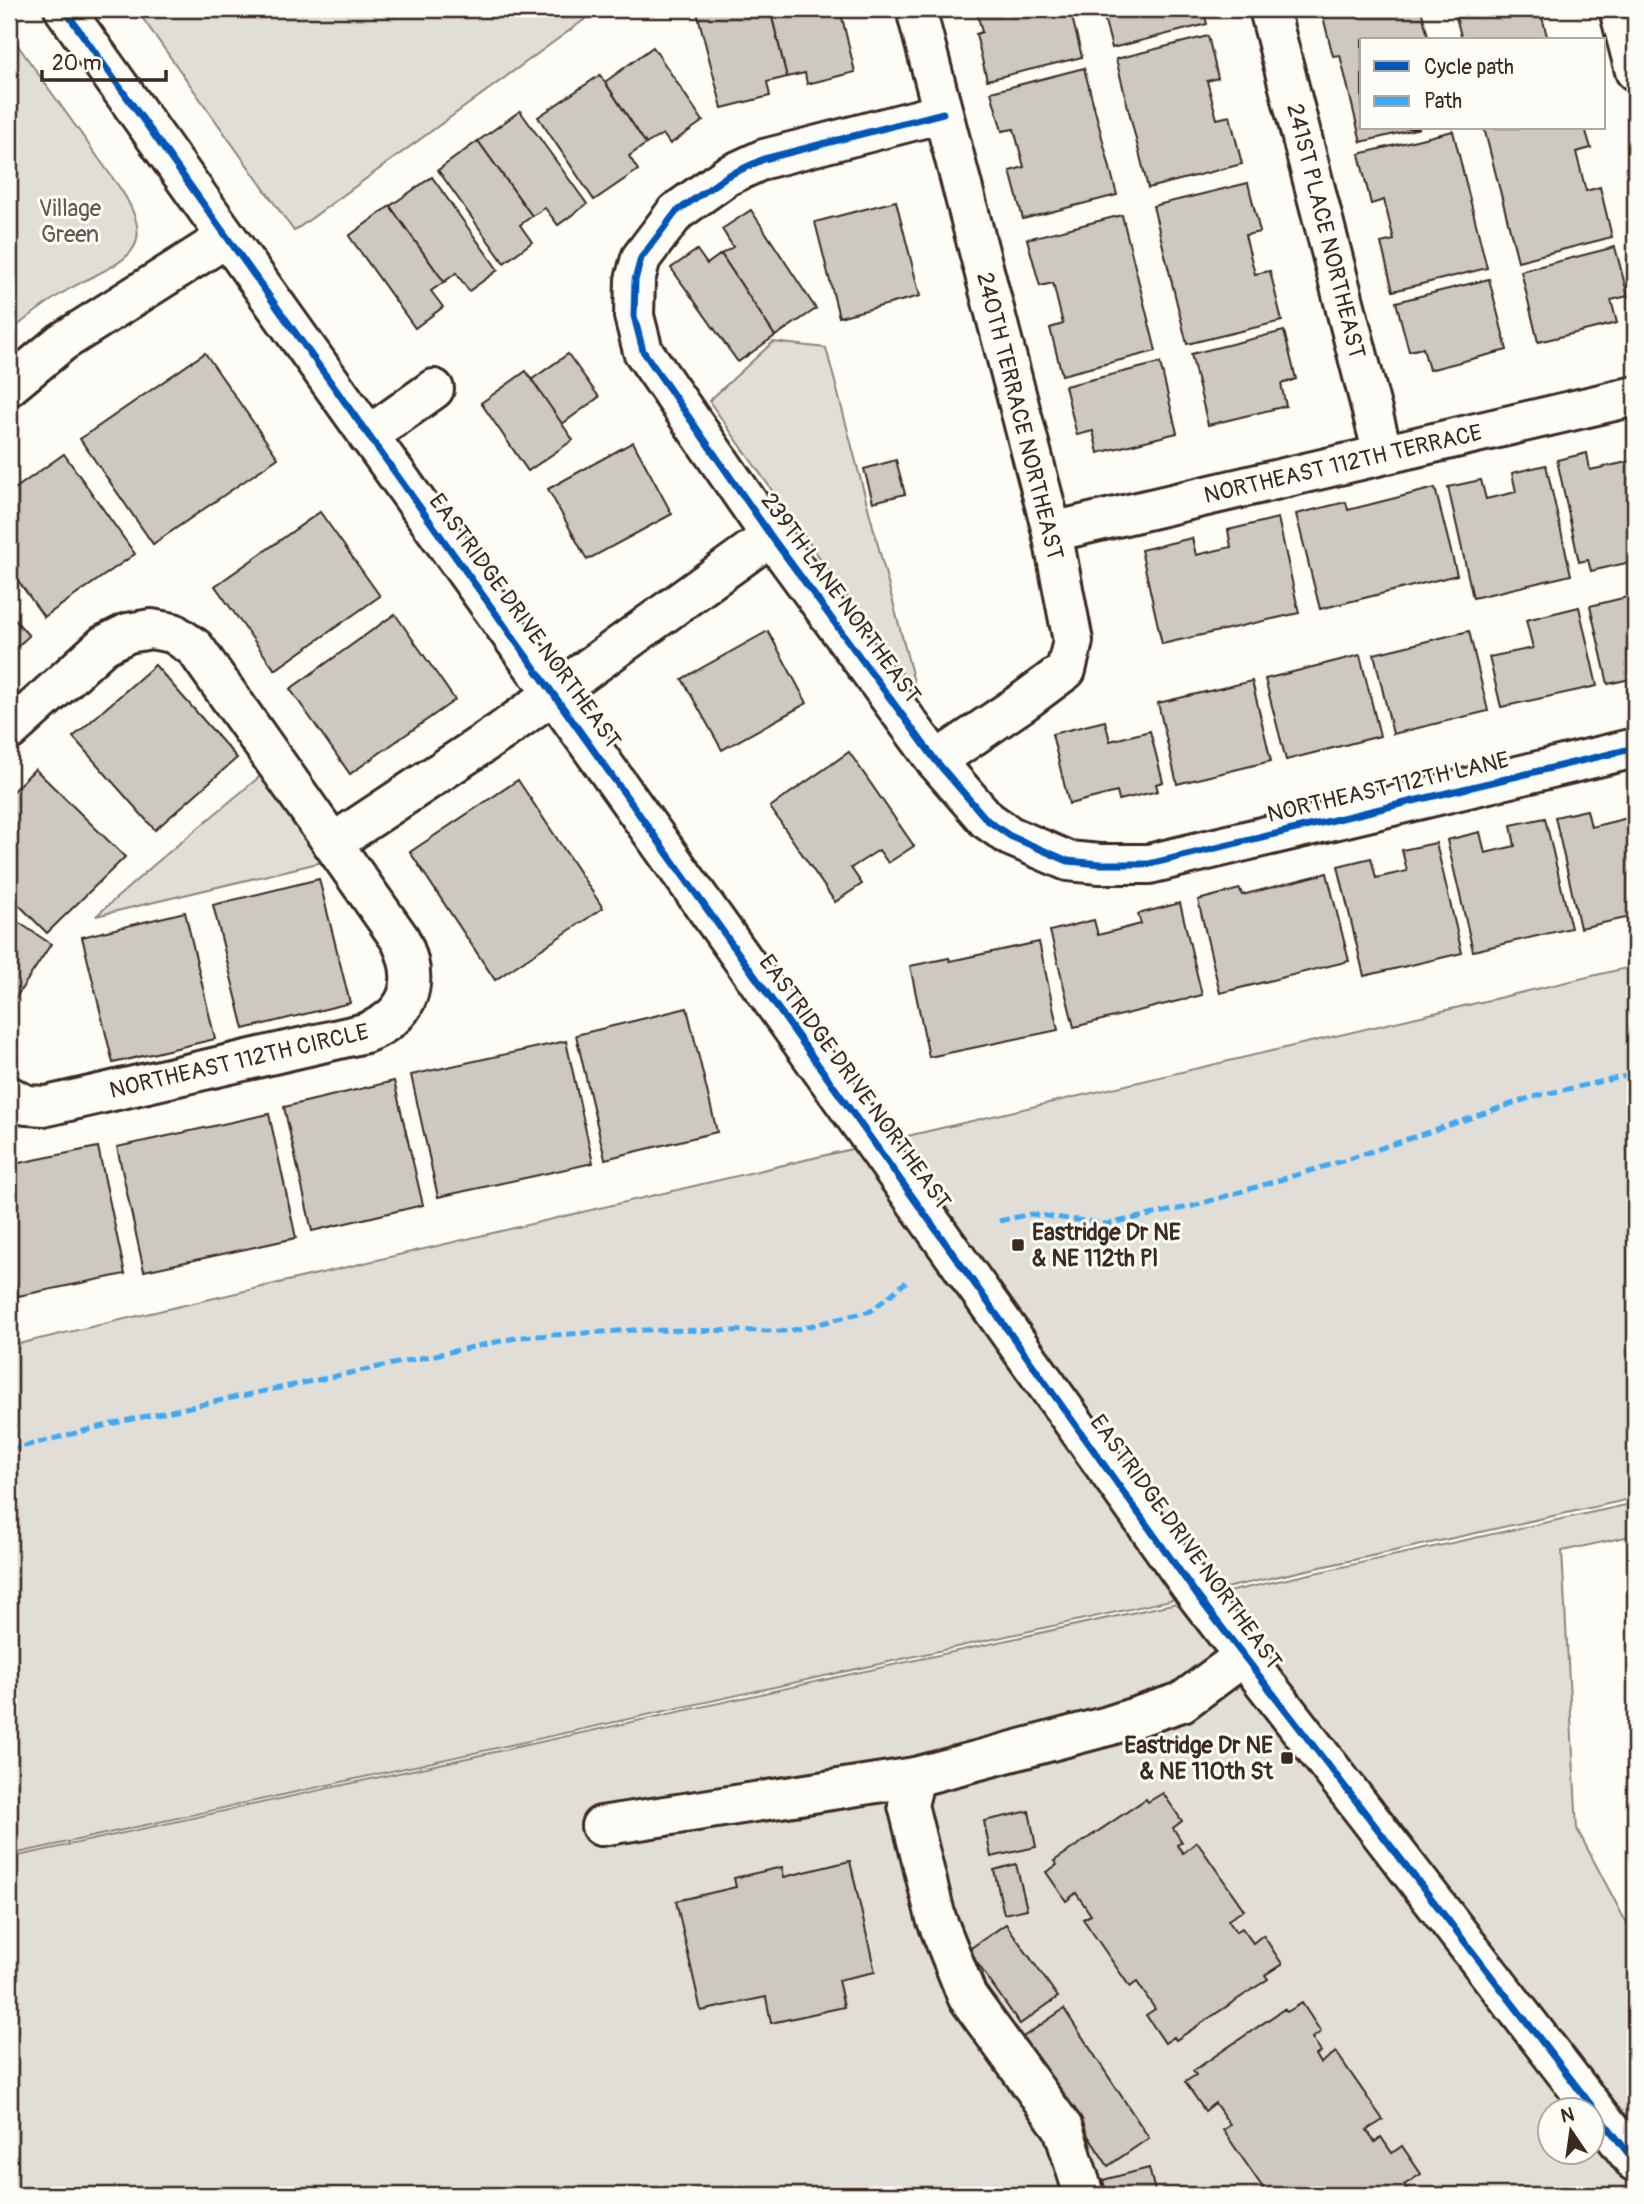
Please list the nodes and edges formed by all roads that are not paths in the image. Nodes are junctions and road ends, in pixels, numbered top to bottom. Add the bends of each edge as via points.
1 (64, 9) edge
2 (916, 9) edge
3 (1269, 9) edge
4 (1619, 9) edge
5 (1635, 71) edge
6 (943, 113) junction
7 (226, 238) junction
8 (9, 386) edge
9 (434, 389) dead end
10 (1635, 396) edge
11 (368, 436) junction
12 (1383, 454) junction
13 (1052, 532) junction
14 (771, 536) junction
15 (553, 692) junction
16 (9, 731) edge
17 (1635, 748) edge
18 (936, 761) junction
19 (333, 843) junction
20 (1149, 864) joint
21 (9, 1096) edge
22 (1244, 1656) junction
23 (915, 1777) junction
24 (601, 1826) dead end
25 (1635, 2162) edge
26 (1084, 2195) edge

1 - 7 street, EASTRIDGE DRIVE NORTHEAST
2 - 6 street, 240TH TERRACE NORTHEAST
3 - 12 street, 241ST PLACE NORTHEAST
4 - 5 street
6 - 13 street, 240TH TERRACE NORTHEAST
6 - 14 street, 239TH LANE NORTHEAST via 764,159 727,176 676,212 641,258 634,316 643,351
7 - 8 street via 62,342
7 - 11 street, EASTRIDGE DRIVE NORTHEAST
9 - 11 street
10 - 12 street, NORTHEAST 112TH TERRACE
11 - 15 street, EASTRIDGE DRIVE NORTHEAST
12 - 13 street, NORTHEAST 112TH TERRACE
13 - 18 street, 240TH TERRACE NORTHEAST via 1073,641 1066,670
14 - 15 street
14 - 18 street, 239TH LANE NORTHEAST
15 - 19 street
15 - 22 street, EASTRIDGE DRIVE NORTHEAST
16 - 19 street, NORTHEAST 112TH CIRCLE via 104,645 128,633 151,629 173,633 195,648
17 - 20 street, NORTHEAST 112TH LANE
18 - 20 street, 239TH LANE NORTHEAST via 987,820 1010,836 1068,861
19 - 21 street, NORTHEAST 112TH CIRCLE via 407,952 411,982 407,997 383,1026 47,1106 26,1105
22 - 23 street via 1182,1702
22 - 25 street, EASTRIDGE DRIVE NORTHEAST
23 - 24 street
23 - 26 street via 908,1805 936,1918 967,1996 1063,2128

